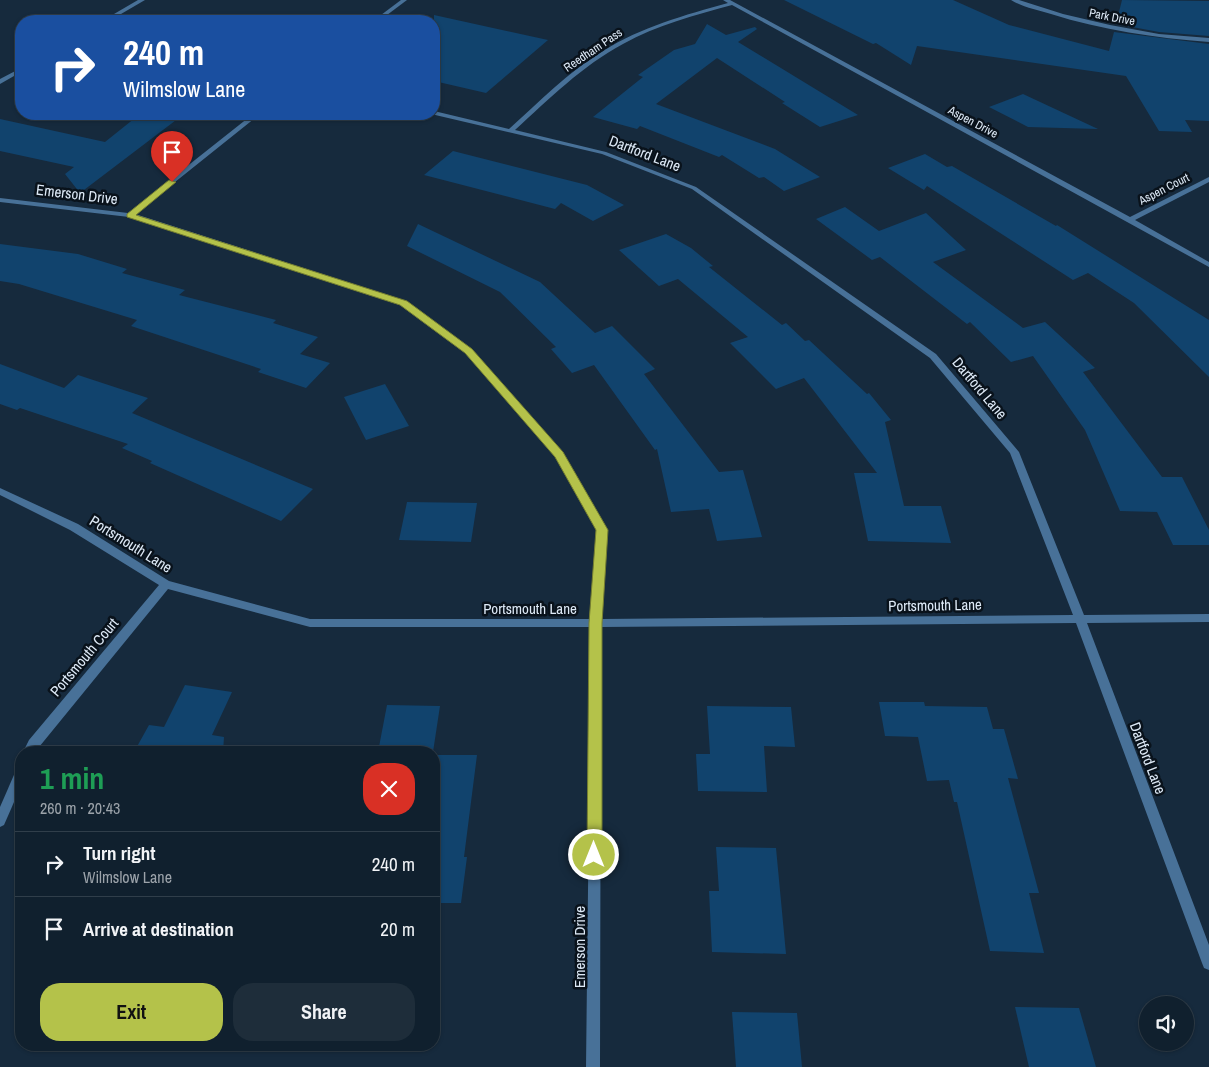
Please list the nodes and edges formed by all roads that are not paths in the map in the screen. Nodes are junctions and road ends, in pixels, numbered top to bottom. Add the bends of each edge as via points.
1 (142, 0) edge
2 (404, 0) edge
3 (1014, 0) edge
4 (728, 2) edge
5 (116, 15) edge
6 (384, 15) edge
7 (1209, 40) edge
8 (15, 73) edge
9 (0, 82) edge
10 (440, 114) edge
11 (249, 120) edge
12 (510, 131) junction
13 (1209, 179) edge
14 (0, 200) edge
15 (130, 215) junction
16 (1130, 220) junction
17 (1209, 265) edge
18 (0, 492) edge
19 (166, 584) junction
20 (1209, 618) edge
21 (1080, 619) junction
22 (596, 623) junction
23 (32, 746) edge
24 (15, 786) edge
25 (0, 821) edge
26 (1209, 963) edge
27 (593, 1067) edge

1 - 5 street
2 - 6 street
3 - 7 street, Park Drive via 1102,26
4 - 12 street, Reedham Pass via 620,43 570,78
4 - 16 street, Aspen Drive
8 - 9 street
10 - 12 street, Dartford Lane
11 - 15 street
12 - 21 street, Dartford Lane via 604,152 694,188 933,356 1014,452
13 - 16 street, Aspen Court
14 - 15 street, Emerson Drive
15 - 22 street, Emerson Drive via 404,303 468,351 559,454 602,530
16 - 17 street, Aspen Drive
18 - 19 street, Portsmouth Lane via 74,527
19 - 22 street, Portsmouth Lane via 310,623
19 - 23 street, Portsmouth Court
20 - 21 street, Portsmouth Lane
21 - 22 street, Portsmouth Lane
21 - 26 street, Dartford Lane
22 - 27 street, Emerson Drive
24 - 25 street

